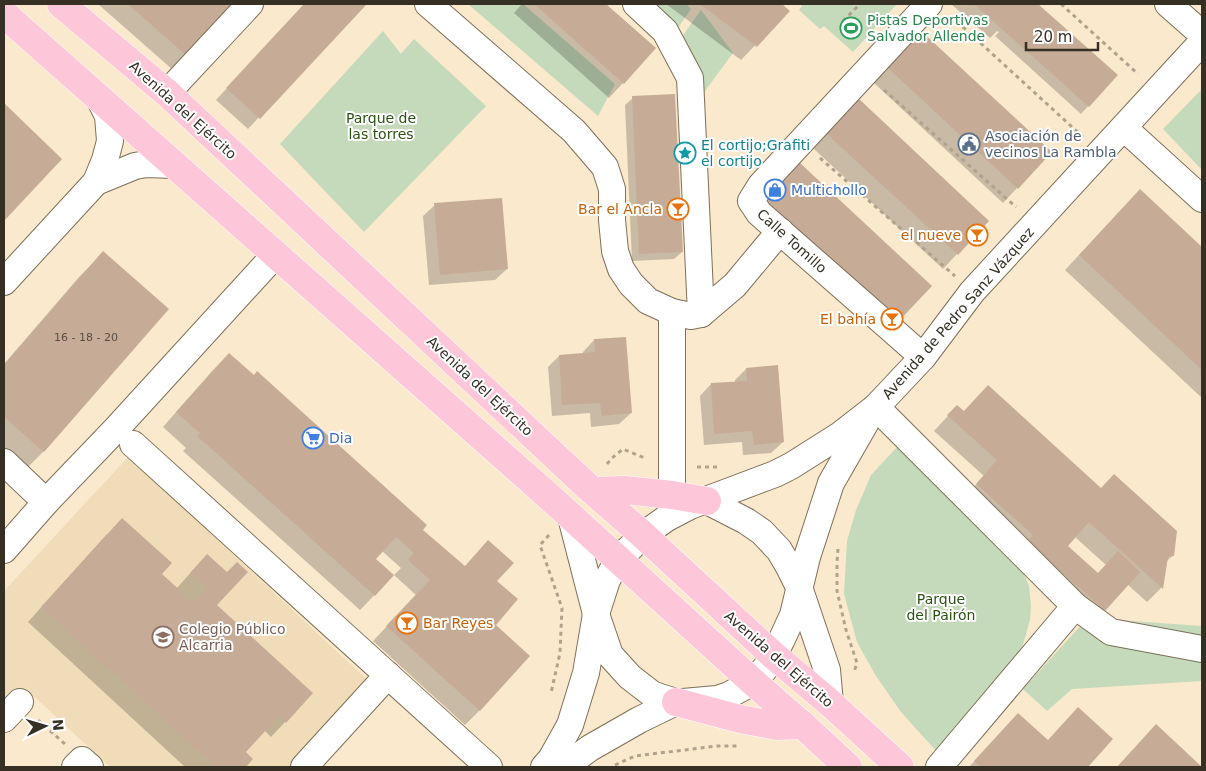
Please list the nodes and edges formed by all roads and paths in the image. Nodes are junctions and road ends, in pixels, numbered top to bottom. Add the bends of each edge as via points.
1 (61, 4) edge
2 (250, 4) edge
3 (428, 4) edge
4 (636, 4) edge
5 (860, 4) edge
6 (1061, 4) edge
7 (1168, 4) edge
8 (937, 7) edge
9 (4, 14) edge
10 (843, 21) dead end
11 (1202, 34) edge
12 (1202, 42) edge
13 (865, 73) junction
14 (1157, 92) junction
15 (167, 93) junction
16 (99, 98) junction
17 (1124, 128) junction
18 (801, 142) junction
19 (1100, 153) junction
20 (174, 165) junction
21 (96, 182) junction
22 (1202, 200) edge
23 (1034, 224) junction
24 (780, 232) junction
25 (275, 255) junction
26 (4, 282) edge
27 (972, 292) junction
28 (672, 312) junction
29 (702, 314) junction
30 (923, 357) junction
31 (876, 406) junction
32 (133, 444) dead end
33 (4, 462) edge
34 (594, 491) junction
35 (672, 495) junction
36 (706, 501) junction
37 (46, 502) junction
38 (569, 514) junction
39 (643, 535) junction
40 (839, 544) dead end
41 (4, 550) edge
42 (618, 560) junction
43 (799, 587) junction
44 (1075, 606) junction
45 (596, 614) junction
46 (1202, 649) edge
47 (773, 655) junction
48 (854, 673) dead end
49 (388, 676) junction
50 (753, 682) junction
51 (551, 694) dead end
52 (676, 702) junction
53 (830, 703) junction
54 (12, 711) edge
55 (803, 725) junction
56 (743, 746) dead end
57 (82, 765) edge
58 (304, 767) edge
59 (489, 767) edge
60 (544, 767) edge
61 (564, 767) edge
62 (610, 767) edge
63 (848, 767) edge
64 (900, 767) edge
65 (939, 767) edge

1 - 15 main road, Avenida del Ejército
2 - 15 street
3 - 28 street via 574,131 605,167 612,189 615,251 621,269 648,301
4 - 29 street via 665,31 690,78
5 - 10 path
6 - 14 path
7 - 11 street
8 - 13 street, Calle Tomillo
8 - 19 path
9 - 16 main road
12 - 14 street, Avenida de Pedro Sanz Vázquez
13 - 18 street, Calle Tomillo
13 - 23 path
14 - 17 street, Avenida de Pedro Sanz Vázquez
15 - 34 main road, Avenida del Ejército
16 - 20 main road
16 - 21 street via 108,116 110,140 106,160
17 - 19 street, Avenida de Pedro Sanz Vázquez
17 - 22 street
18 - 24 street, Calle Tomillo via 761,185 751,201
18 - 27 path
19 - 23 street, Avenida de Pedro Sanz Vázquez
20 - 21 street via 135,166
20 - 25 main road
21 - 26 street
23 - 27 street, Avenida de Pedro Sanz Vázquez
24 - 29 street via 735,285
24 - 30 street, Calle Tomillo
25 - 37 street
25 - 38 main road
27 - 30 street, Avenida de Pedro Sanz Vázquez
28 - 29 street via 691,316
28 - 35 street
30 - 31 street, Avenida de Pedro Sanz Vázquez
31 - 36 street, Avenida de Pedro Sanz Vázquez via 840,435 791,466
31 - 43 street, Avenida de Pedro Sanz Vázquez via 831,483
31 - 44 street
32 - 49 street
33 - 37 street
34 - 35 main road via 626,490
34 - 39 main road, Avenida del Ejército
35 - 36 main road
36 - 39 street, Avenida de Pedro Sanz Vázquez via 679,512
36 - 43 street via 762,532 779,550
37 - 41 street
38 - 42 main road
38 - 45 street
38 - 51 path via 540,546 562,608 560,653
39 - 42 street, Avenida de Pedro Sanz Vázquez
39 - 47 main road, Avenida del Ejército
40 - 48 path via 837,591 856,663
42 - 45 street, Avenida de Pedro Sanz Vázquez
42 - 50 main road
43 - 47 street, Avenida de Pedro Sanz Vázquez via 793,615
43 - 53 street via 827,670
44 - 46 street via 1111,632
44 - 65 street
45 - 52 street via 610,655 630,677 652,694
45 - 60 street via 586,673 570,725
47 - 50 street, Avenida de Pedro Sanz Vázquez
47 - 53 main road, Avenida del Ejército
49 - 58 street
49 - 59 street
50 - 52 street via 717,699
50 - 55 main road
52 - 55 main road via 777,726
52 - 61 street via 590,748
53 - 64 main road, Avenida del Ejército
54 - 57 path
55 - 63 main road
56 - 62 path via 635,756

